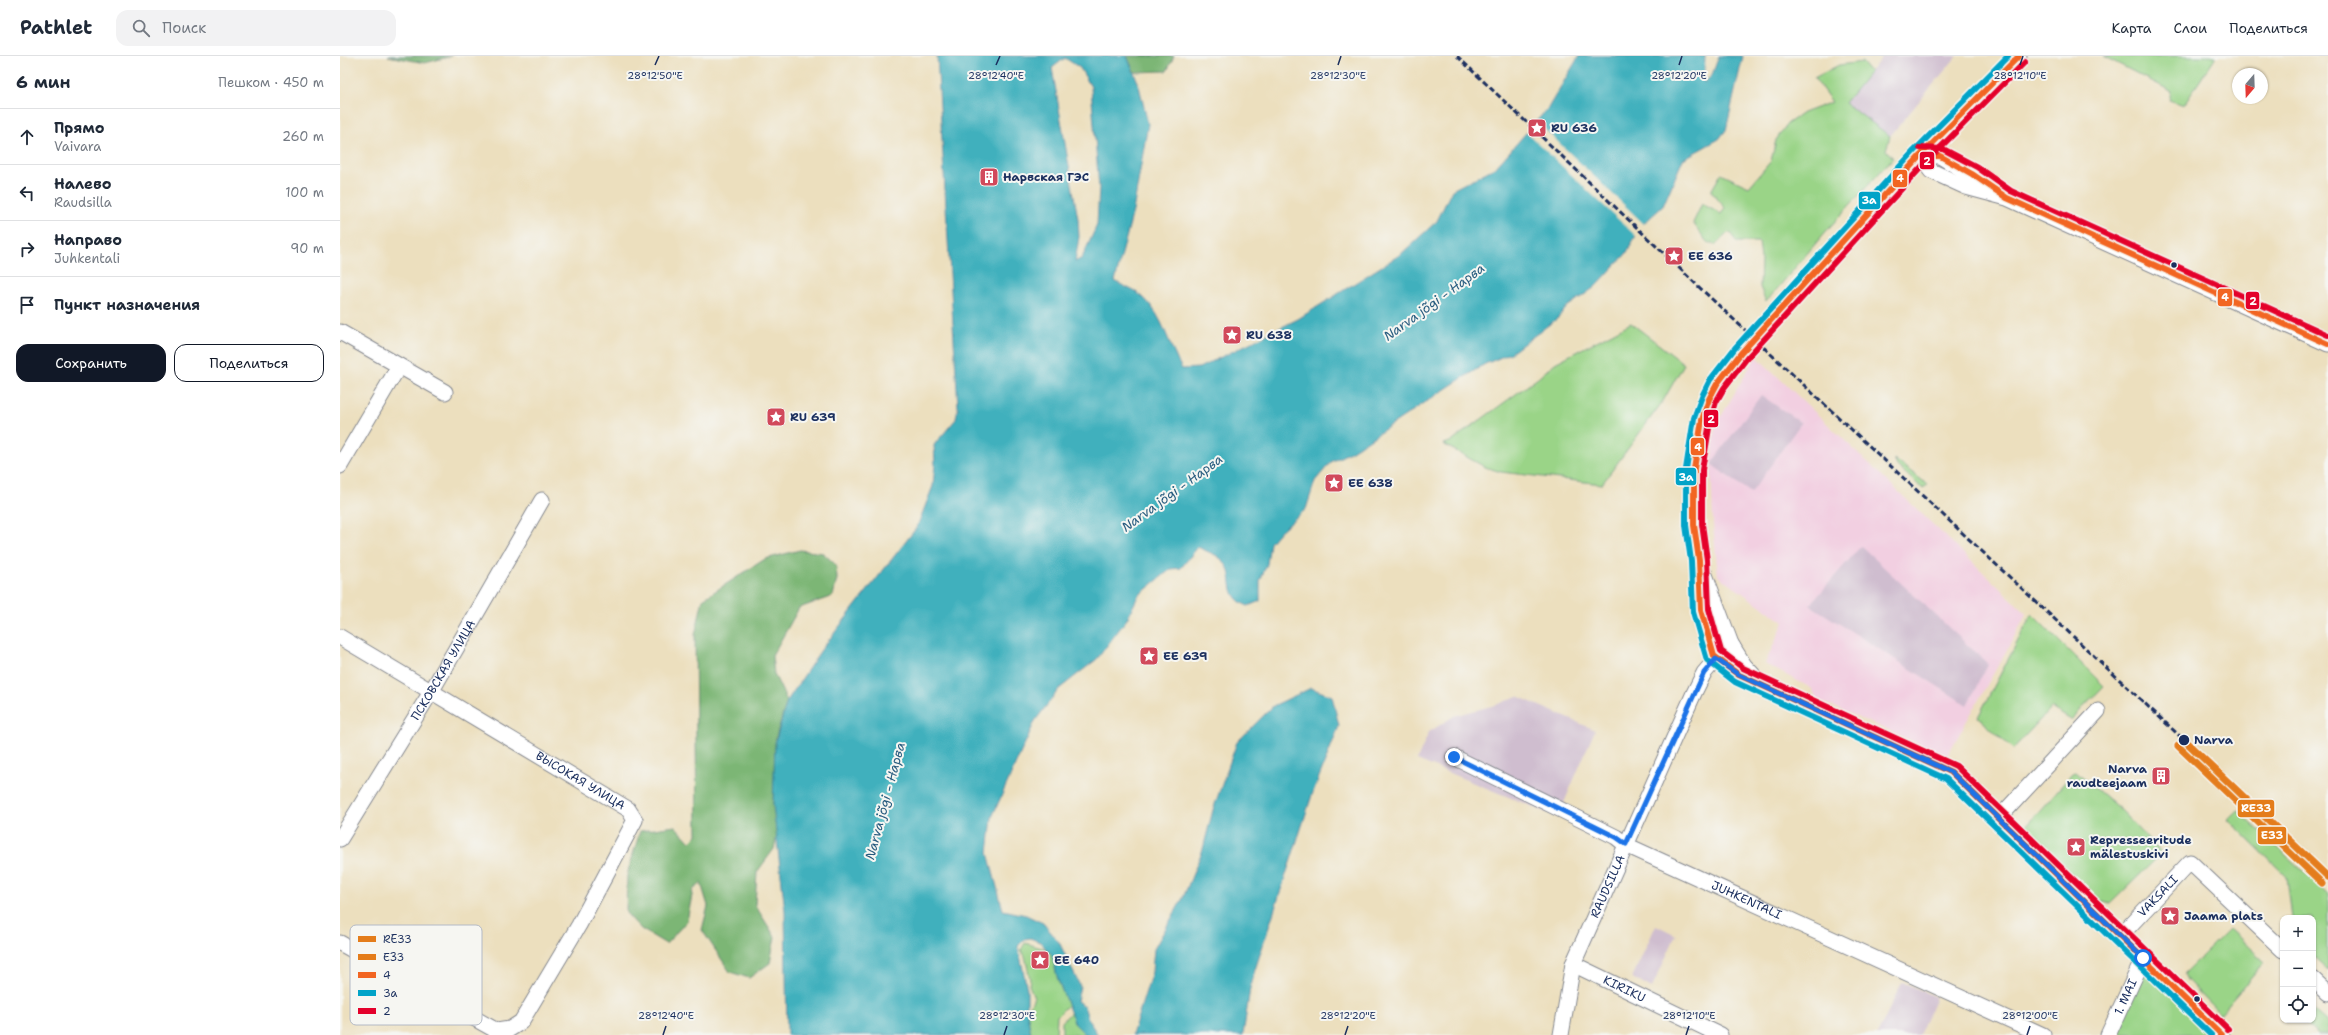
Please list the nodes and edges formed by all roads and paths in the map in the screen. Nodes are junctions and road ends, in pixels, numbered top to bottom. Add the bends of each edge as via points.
1 (2020, 56) edge
2 (1920, 156) junction
3 (340, 332) edge
4 (2328, 344) edge
5 (399, 366) junction
6 (445, 392) dead end
7 (340, 466) edge
8 (542, 500) dead end
9 (1699, 560) junction
10 (340, 638) edge
11 (1732, 645) junction
12 (1716, 658) junction
13 (1768, 688) junction
14 (431, 692) junction
15 (2098, 711) dead end
16 (1454, 757) dead end
17 (1998, 819) junction
18 (340, 838) edge
19 (1626, 844) junction
20 (2120, 936) junction
21 (340, 943) edge
22 (2280, 947) edge
23 (350, 949) edge
24 (2143, 958) junction
25 (1573, 964) junction
26 (2316, 982) edge
27 (2328, 993) edge
28 (482, 1023) edge
29 (1561, 1035) edge
30 (1720, 1035) edge
31 (2043, 1035) edge
32 (2108, 1035) edge
33 (2222, 1035) edge

1 - 2 street
2 - 4 street via 1931,171 1966,187 2007,198
2 - 9 street via 1756,337 1717,384 1702,420 1694,469 1694,525
3 - 5 street
5 - 6 street
5 - 7 street
8 - 14 street, ПСКОВСКАЯ УЛИЦА
9 - 11 street
9 - 12 street via 1700,605
10 - 14 street, ВЫСОКАЯ УЛИЦА
11 - 12 street, RAUDSILLA via 1725,640 1718,641 1713,646
11 - 13 street via 1752,675
12 - 13 street via 1739,675
12 - 19 street, RAUDSILLA via 1704,673
13 - 17 street via 1951,772
14 - 18 street, ПСКОВСКАЯ УЛИЦА
14 - 28 street, ВЫСОКАЯ УЛИЦА via 628,809 635,820 579,925 521,1022 510,1030 497,1031
15 - 17 street
16 - 19 street, JUHKENTALI
17 - 20 street
19 - 25 street, RAUDSILLA
19 - 31 street, JUHKENTALI
20 - 22 street, VAKSALI via 2190,862
20 - 24 street
21 - 23 street, ВЫСОКАЯ УЛИЦА
24 - 32 street, 1. MAI
24 - 33 street
25 - 29 street, RAUDSILLA
25 - 30 street, KIRIKU
26 - 27 street

